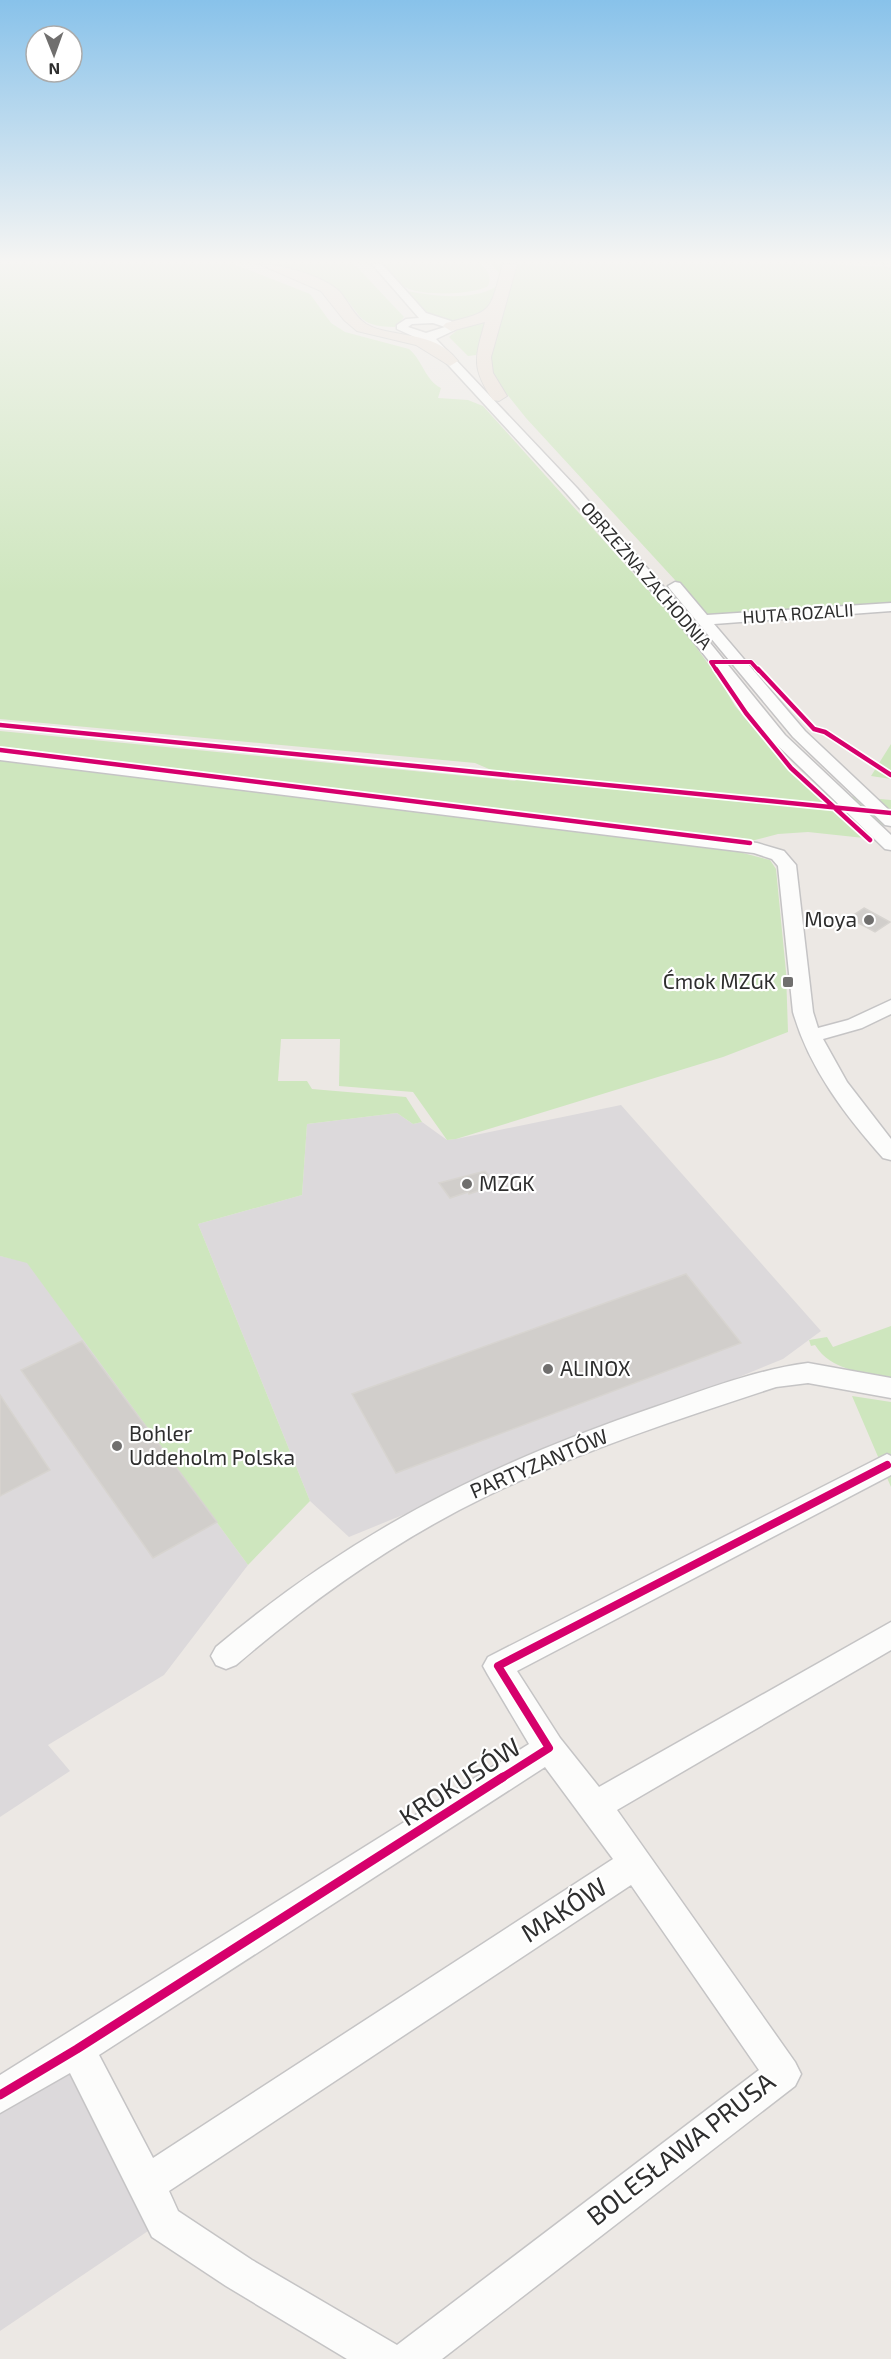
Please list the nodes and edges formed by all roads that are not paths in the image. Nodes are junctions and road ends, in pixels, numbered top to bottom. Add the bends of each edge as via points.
1 (462, 374) edge
2 (478, 374) edge
3 (486, 374) edge
4 (499, 396) junction
5 (647, 555) dead end
6 (669, 579) dead end
7 (891, 607) edge
8 (704, 620) junction
9 (0, 755) edge
10 (887, 833) edge
11 (891, 1006) edge
12 (811, 1036) junction
13 (891, 1152) edge
14 (891, 1388) edge
15 (887, 1465) dead end
16 (891, 1635) edge
17 (226, 1656) dead end
18 (549, 1748) junction
19 (595, 1806) junction
20 (636, 1863) junction
21 (77, 2049) junction
22 (0, 2095) edge
23 (147, 2184) junction
24 (384, 2359) edge
25 (410, 2359) edge

1 - 10 street, OBRZEŻNA ZACHODNIA via 671,604 779,738
2 - 4 street, OBRZEŻNA ZACHODNIA
3 - 4 highway
4 - 5 street, OBRZEŻNA ZACHODNIA
6 - 8 street, OBRZEŻNA ZACHODNIA
7 - 8 street, HUTA ROZALII
8 - 10 street, OBRZEŻNA ZACHODNIA
9 - 12 street via 768,850 787,866 803,1012
11 - 12 street via 855,1024
12 - 13 street via 856,1110
14 - 17 street, PARTYZANTÓW via 808,1373 775,1377 573,1447 455,1500 339,1568 271,1616
15 - 18 street, KROKUSÓW via 498,1666
16 - 19 street
18 - 19 street
18 - 21 street, KROKUSÓW
19 - 20 street
20 - 23 street, MAKÓW
20 - 25 street, BOLESŁAWA PRUSA via 783,2074
21 - 22 street, KROKUSÓW
21 - 23 street
23 - 24 street via 165,2224 238,2273

